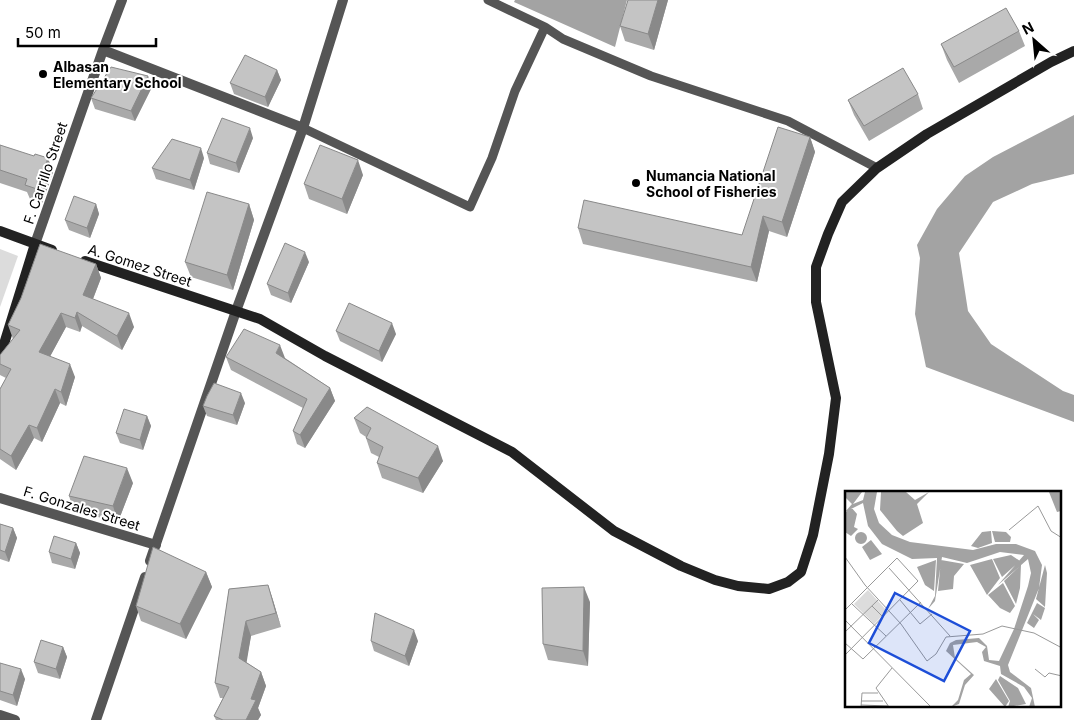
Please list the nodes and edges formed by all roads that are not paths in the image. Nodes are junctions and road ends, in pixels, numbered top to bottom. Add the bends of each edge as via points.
1 (122, 0) edge
2 (343, 0) edge
3 (488, 0) edge
4 (544, 27) junction
5 (103, 50) junction
6 (1074, 51) edge
7 (303, 128) junction
8 (877, 168) junction
9 (0, 231) edge
10 (35, 244) junction
11 (236, 311) junction
12 (2, 342) edge
13 (0, 357) edge
14 (0, 498) edge
15 (156, 545) junction
16 (0, 716) edge
17 (15, 720) edge
18 (96, 720) edge

1 - 5 street, F. Carrillo Street
2 - 7 street
3 - 4 lane
4 - 7 lane via 470,206
4 - 8 lane via 564,39 651,76 788,121
5 - 7 street
5 - 10 street, F. Carrillo Street
6 - 8 street, A. Gomez Street via 927,134
7 - 11 street
8 - 11 street, A. Gomez Street via 842,202 816,267 816,302 836,398 829,454 813,535 801,572 788,582 769,589 715,580 623,536 512,452 260,319
9 - 10 street, A. Gomez Street
10 - 11 street, A. Gomez Street
10 - 12 street, F. Carrillo Street
11 - 15 street
12 - 13 street, F. Carrillo Street
14 - 15 street, F. Gonzales Street
15 - 18 street
16 - 17 street

